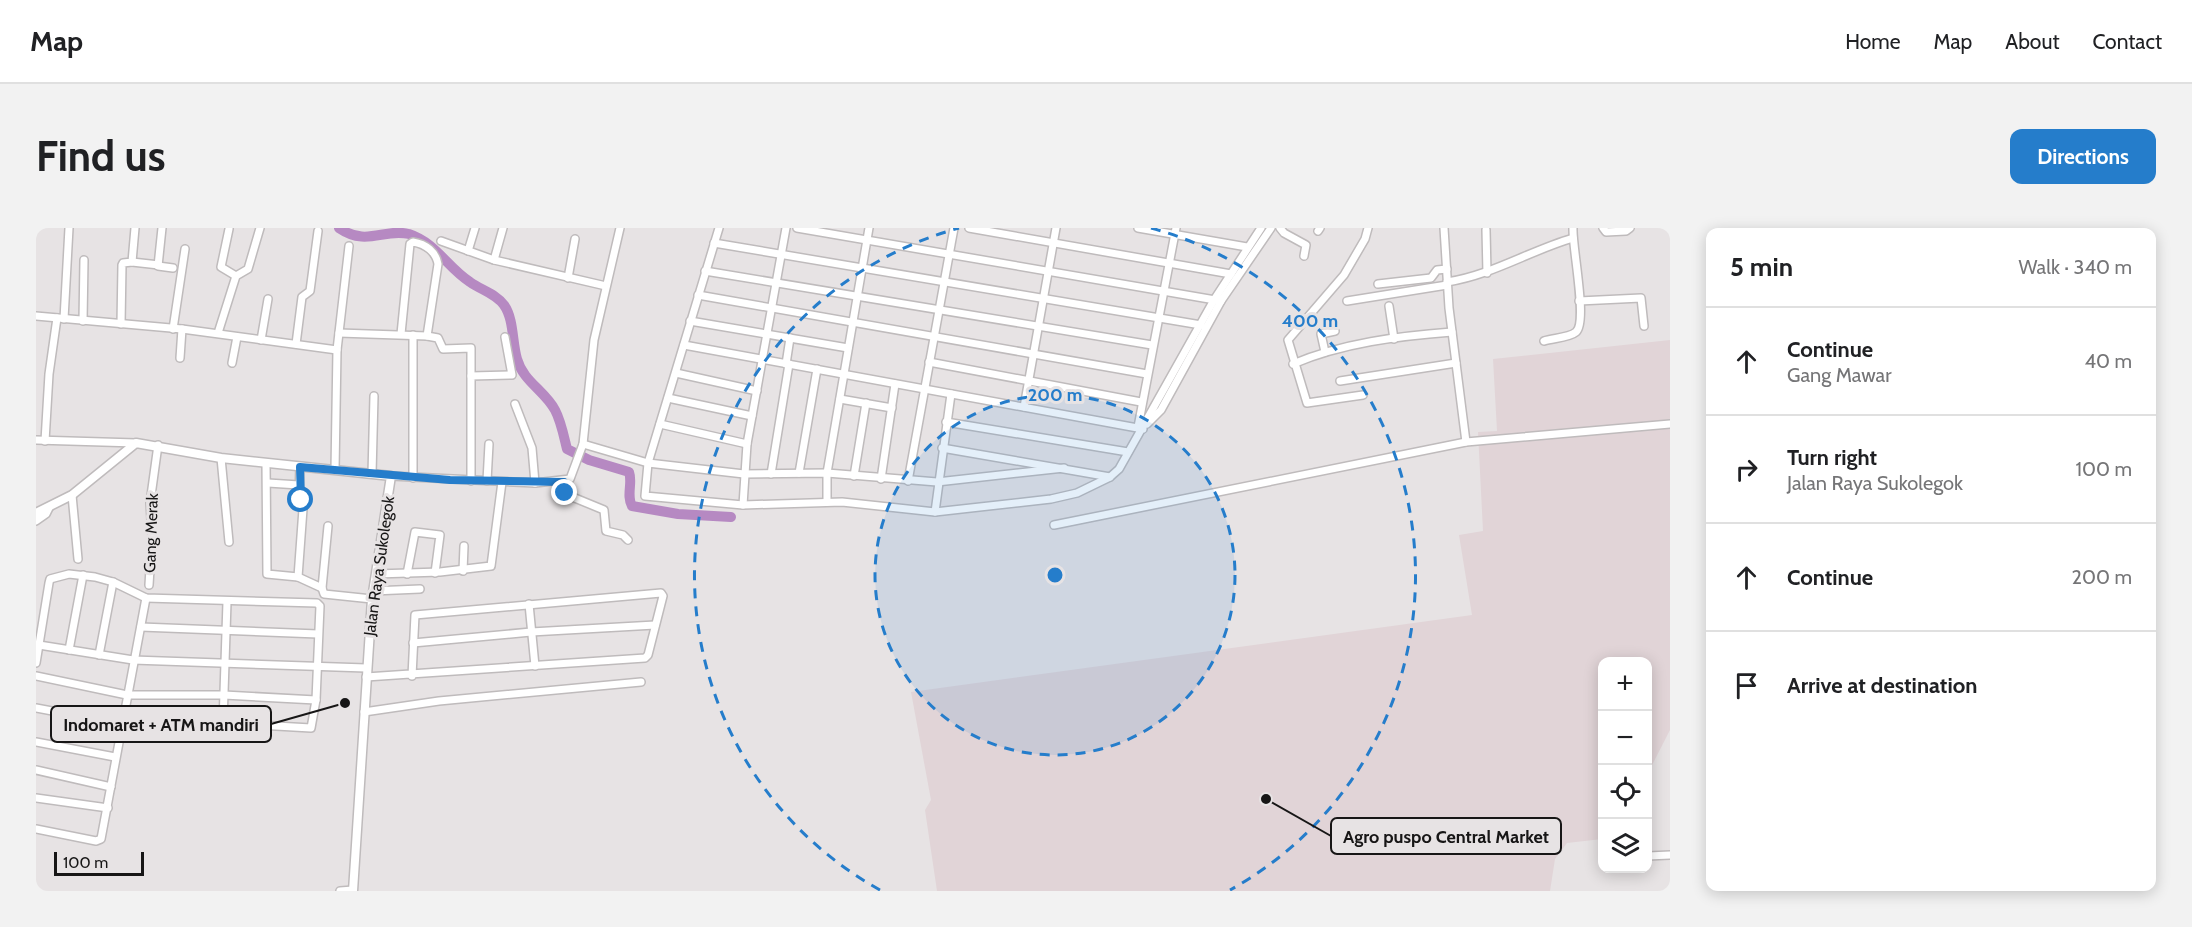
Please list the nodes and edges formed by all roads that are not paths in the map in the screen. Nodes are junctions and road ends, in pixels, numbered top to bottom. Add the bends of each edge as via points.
1 (69, 228) edge
2 (135, 228) edge
3 (162, 228) edge
4 (260, 228) edge
5 (475, 228) edge
6 (503, 228) edge
7 (620, 228) edge
8 (719, 228) edge
9 (786, 228) edge
10 (797, 228) edge
11 (870, 228) edge
12 (954, 228) edge
13 (969, 228) edge
14 (1056, 228) edge
15 (1138, 228) edge
16 (1261, 228) edge
17 (1271, 228) edge
18 (1280, 228) edge
19 (1368, 228) edge
20 (1444, 228) edge
21 (1573, 228) edge
22 (1603, 228) edge
23 (1630, 228) edge
24 (229, 229) edge
25 (1486, 230) dead end
26 (318, 231) dead end
27 (1175, 231) edge
28 (1573, 238) junction
29 (575, 239) dead end
30 (867, 240) junction
31 (441, 241) dead end
32 (714, 243) junction
33 (1054, 243) junction
34 (349, 246) dead end
35 (1247, 247) junction
36 (185, 249) dead end
37 (468, 251) junction
38 (780, 253) junction
39 (948, 254) junction
40 (1304, 256) dead end
41 (84, 260) dead end
42 (494, 260) junction
43 (132, 262) junction
44 (1169, 263) junction
45 (159, 265) junction
46 (862, 267) junction
47 (173, 268) dead end
48 (1447, 269) junction
49 (1049, 270) junction
50 (705, 271) junction
51 (1487, 273) junction
52 (1231, 274) junction
53 (236, 276) junction
54 (568, 278) junction
55 (775, 282) junction
56 (943, 282) junction
57 (1447, 283) junction
58 (1378, 284) dead end
59 (606, 286) junction
60 (1162, 290) junction
61 (698, 296) junction
62 (856, 296) junction
63 (1044, 297) junction
64 (268, 299) dead end
65 (1218, 301) junction
66 (1347, 301) dead end
67 (1579, 301) junction
68 (1389, 306) dead end
69 (770, 309) junction
70 (939, 309) junction
71 (36, 316) edge
72 (1156, 318) junction
73 (60, 319) junction
74 (83, 321) junction
75 (690, 321) junction
76 (852, 323) junction
77 (121, 324) junction
78 (1201, 325) junction
79 (1039, 326) junction
80 (1644, 326) dead end
81 (178, 329) junction
82 (1335, 331) dead end
83 (1452, 332) junction
84 (218, 333) junction
85 (339, 333) junction
86 (400, 334) junction
87 (766, 334) junction
88 (413, 336) junction
89 (427, 336) junction
90 (237, 337) junction
91 (505, 337) dead end
92 (790, 338) junction
93 (933, 338) junction
94 (1394, 339) junction
95 (261, 340) junction
96 (1544, 341) dead end
97 (296, 345) junction
98 (684, 345) junction
99 (1152, 345) junction
100 (848, 348) junction
101 (337, 350) junction
102 (1325, 352) junction
103 (1034, 354) junction
104 (180, 358) dead end
105 (762, 359) junction
106 (929, 362) junction
107 (232, 363) dead end
108 (1456, 363) junction
109 (788, 364) junction
110 (1293, 364) junction
111 (817, 369) junction
112 (676, 373) junction
113 (843, 374) junction
114 (1147, 374) junction
115 (471, 376) junction
116 (1029, 380) junction
117 (1340, 381) dead end
118 (895, 384) junction
119 (923, 389) junction
120 (757, 391) junction
121 (951, 394) junction
122 (1363, 394) dead end
123 (374, 396) dead end
124 (668, 398) junction
125 (840, 399) junction
126 (1141, 402) junction
127 (866, 403) junction
128 (515, 404) dead end
129 (1024, 407) junction
130 (892, 408) junction
131 (753, 416) junction
132 (946, 422) junction
133 (660, 424) junction
134 (1670, 424) edge
135 (1141, 429) junction
136 (36, 440) edge
137 (45, 441) junction
138 (1466, 441) junction
139 (136, 443) junction
140 (489, 444) dead end
141 (747, 444) junction
142 (158, 445) junction
143 (581, 448) junction
144 (942, 448) junction
145 (1128, 452) junction
146 (221, 458) junction
147 (266, 463) junction
148 (648, 463) junction
149 (300, 467) junction
150 (1064, 468) junction
151 (335, 470) junction
152 (799, 473) junction
153 (827, 473) junction
154 (372, 474) junction
155 (744, 474) junction
156 (771, 474) junction
157 (392, 476) junction
158 (854, 476) junction
159 (1110, 477) junction
160 (413, 478) junction
161 (881, 479) junction
162 (471, 481) junction
163 (487, 481) junction
164 (908, 481) junction
165 (502, 482) junction
166 (564, 482) junction
167 (937, 482) junction
168 (268, 483) junction
169 (535, 483) junction
170 (299, 485) junction
171 (72, 495) junction
172 (827, 502) junction
173 (743, 505) junction
174 (49, 508) junction
175 (935, 512) junction
176 (36, 513) edge
177 (36, 521) edge
178 (1054, 525) dead end
179 (328, 526) dead end
180 (628, 540) dead end
181 (229, 542) dead end
182 (465, 546) dead end
183 (78, 559) dead end
184 (463, 571) junction
185 (435, 573) junction
186 (376, 574) junction
187 (407, 574) junction
188 (83, 575) junction
189 (298, 577) junction
190 (113, 582) junction
191 (149, 585) dead end
192 (322, 588) junction
193 (420, 589) dead end
194 (373, 595) junction
195 (146, 598) junction
196 (227, 602) junction
197 (529, 604) junction
198 (655, 625) junction
199 (141, 627) junction
200 (226, 632) junction
201 (531, 632) junction
202 (318, 634) junction
203 (412, 644) junction
204 (39, 645) junction
205 (69, 650) junction
206 (99, 655) junction
207 (133, 660) junction
208 (36, 663) edge
209 (225, 663) junction
210 (318, 666) junction
211 (535, 666) junction
212 (366, 672) junction
213 (36, 676) edge
214 (412, 676) junction
215 (641, 682) dead end
216 (224, 695) junction
217 (127, 696) junction
218 (316, 700) junction
219 (36, 708) edge
220 (364, 712) junction
221 (223, 723) junction
222 (122, 724) junction
223 (36, 742) edge
224 (116, 757) junction
225 (36, 770) edge
226 (111, 786) junction
227 (36, 798) edge
228 (108, 808) junction
229 (36, 829) edge
230 (1670, 855) edge
231 (1652, 856) edge
232 (340, 891) edge
233 (353, 891) edge

1 - 73 street
2 - 43 street
3 - 45 street
4 - 53 street via 248,269
5 - 37 street
6 - 42 street
7 - 59 street
8 - 32 street
9 - 38 street
10 - 30 street
11 - 30 street
12 - 39 street
13 - 33 street
14 - 33 street
15 - 27 street
16 - 35 street
17 - 65 street
18 - 40 street via 1306,245
19 - 110 street via 1344,275 1288,337
20 - 48 street
21 - 28 street
22 - 23 street
24 - 53 street via 221,267
25 - 51 street
26 - 97 street via 310,291 302,297
27 - 35 street
27 - 44 street
28 - 51 street via 1533,250
28 - 67 street
29 - 54 street
30 - 39 street
30 - 46 street
31 - 37 street
32 - 38 street
32 - 50 street
33 - 44 street
33 - 49 street
34 - 85 street
35 - 52 street
36 - 81 street
37 - 42 street
38 - 46 street
38 - 55 street
39 - 49 street
39 - 56 street
41 - 74 street
42 - 54 street
43 - 45 street
43 - 77 street via 122,265
44 - 52 street
44 - 60 street
45 - 47 street
46 - 56 street
46 - 62 street
48 - 57 street
48 - 58 street via 1435,271 1431,278
49 - 60 street
49 - 63 street
50 - 55 street
50 - 61 street
51 - 57 street
52 - 65 street
53 - 84 street
54 - 59 street
55 - 62 street
55 - 69 street
56 - 63 street
56 - 70 street
57 - 66 street
57 - 83 street
59 - 143 street via 594,340
60 - 65 street
60 - 72 street
61 - 69 street
61 - 75 street
62 - 70 street
62 - 76 street
63 - 72 street
63 - 79 street
64 - 95 street
65 - 78 street
65 - 135 street via 1161,410
67 - 80 street via 1641,298
67 - 96 street via 1581,320 1577,332
68 - 94 street
69 - 76 street
69 - 87 street
70 - 79 street
70 - 93 street
71 - 73 street
72 - 78 street
72 - 99 street
73 - 74 street
73 - 137 street via 49,374
74 - 77 street
75 - 87 street
75 - 98 street
76 - 93 street
76 - 100 street
77 - 81 street
78 - 135 street
79 - 99 street
79 - 103 street
81 - 84 street
81 - 104 street
82 - 102 street via 1321,334
83 - 94 street
83 - 108 street
84 - 90 street
85 - 86 street
85 - 101 street
86 - 88 street
86 - 89 street via 410,244 414,242 427,247 438,264
87 - 92 street
87 - 105 street
88 - 89 street
88 - 160 street
89 - 115 street via 439,338 444,349 471,348
90 - 95 street
90 - 107 street
91 - 115 street via 512,375
92 - 100 street
92 - 109 street
93 - 103 street
93 - 106 street
94 - 102 street
95 - 97 street
97 - 101 street
98 - 105 street
98 - 112 street
99 - 114 street
100 - 113 street
101 - 151 street
102 - 110 street
103 - 114 street
103 - 116 street
105 - 109 street
105 - 120 street
106 - 116 street
106 - 119 street
108 - 117 street
108 - 138 street
109 - 111 street
109 - 156 street
110 - 122 street via 1307,403
111 - 113 street
111 - 152 street
112 - 120 street
112 - 124 street
113 - 118 street
113 - 125 street
114 - 126 street
115 - 162 street
116 - 126 street
116 - 129 street
118 - 119 street
118 - 130 street
119 - 121 street
119 - 164 street
120 - 131 street
121 - 129 street
121 - 132 street
123 - 154 street
124 - 131 street
124 - 133 street
125 - 127 street
125 - 153 street
126 - 135 street
127 - 130 street
127 - 158 street
128 - 169 street via 532,448
129 - 135 street
130 - 161 street
131 - 141 street
132 - 144 street
132 - 145 street
133 - 141 street
133 - 148 street
134 - 138 street
135 - 145 street
136 - 137 street
137 - 139 street
138 - 178 street
139 - 142 street, Jalan Raya Sukolegok
139 - 171 street
140 - 163 street
141 - 155 street
142 - 146 street, Jalan Raya Sukolegok
142 - 191 street, Gang Merak via 150,503
143 - 148 street
143 - 166 street via 571,477
144 - 150 street
144 - 167 street
145 - 159 street
146 - 147 street, Jalan Raya Sukolegok
146 - 181 street
147 - 149 street, Jalan Raya Sukolegok
147 - 168 street
148 - 155 street
148 - 173 street via 645,496
149 - 151 street, Jalan Raya Sukolegok
149 - 170 street
150 - 159 street
150 - 167 street
151 - 154 street, Jalan Raya Sukolegok
152 - 153 street
152 - 156 street
153 - 158 street
153 - 172 street
154 - 157 street, Jalan Raya Sukolegok
155 - 156 street
155 - 173 street
157 - 160 street
157 - 186 street, Jalan Raya Sukolegok
158 - 161 street
159 - 175 street via 1065,497
160 - 162 street
161 - 164 street
162 - 163 street
163 - 165 street
164 - 167 street
165 - 169 street
165 - 184 street via 492,564
166 - 169 street
166 - 180 street via 566,494 604,510 606,531
167 - 175 street
168 - 170 street
168 - 189 street via 267,572 271,576
170 - 189 street via 303,509
171 - 174 street
171 - 183 street
172 - 173 street
172 - 175 street
174 - 176 street
174 - 177 street
179 - 192 street
182 - 184 street
184 - 185 street
185 - 187 street
185 - 187 street via 440,535 415,532
186 - 187 street
186 - 194 street, Jalan Raya Sukolegok
188 - 190 street
188 - 204 street via 63,574 50,579
188 - 205 street
189 - 192 street
190 - 195 street
190 - 206 street
192 - 194 street via 324,594 331,596
193 - 194 street
194 - 212 street, Jalan Raya Sukolegok
195 - 196 street
195 - 199 street
196 - 200 street
196 - 202 street via 317,603
197 - 198 street via 661,593
197 - 201 street
197 - 203 street via 416,615
198 - 201 street
198 - 211 street via 645,658
199 - 200 street
199 - 207 street
200 - 202 street
200 - 209 street
201 - 203 street
201 - 211 street
202 - 210 street
203 - 214 street
204 - 205 street
204 - 208 street
205 - 206 street
206 - 207 street
207 - 209 street
207 - 217 street
209 - 210 street
209 - 216 street
210 - 212 street
210 - 218 street
211 - 214 street
212 - 214 street
212 - 220 street, Jalan Raya Sukolegok
213 - 217 street
215 - 220 street
216 - 217 street
216 - 218 street
216 - 221 street
217 - 222 street
218 - 221 street via 310,728
219 - 222 street
220 - 233 street, Jalan Raya Sukolegok
221 - 222 street
222 - 224 street
223 - 224 street
224 - 226 street
225 - 226 street
226 - 228 street
227 - 228 street
228 - 229 street via 98,841
230 - 231 street
232 - 233 street

